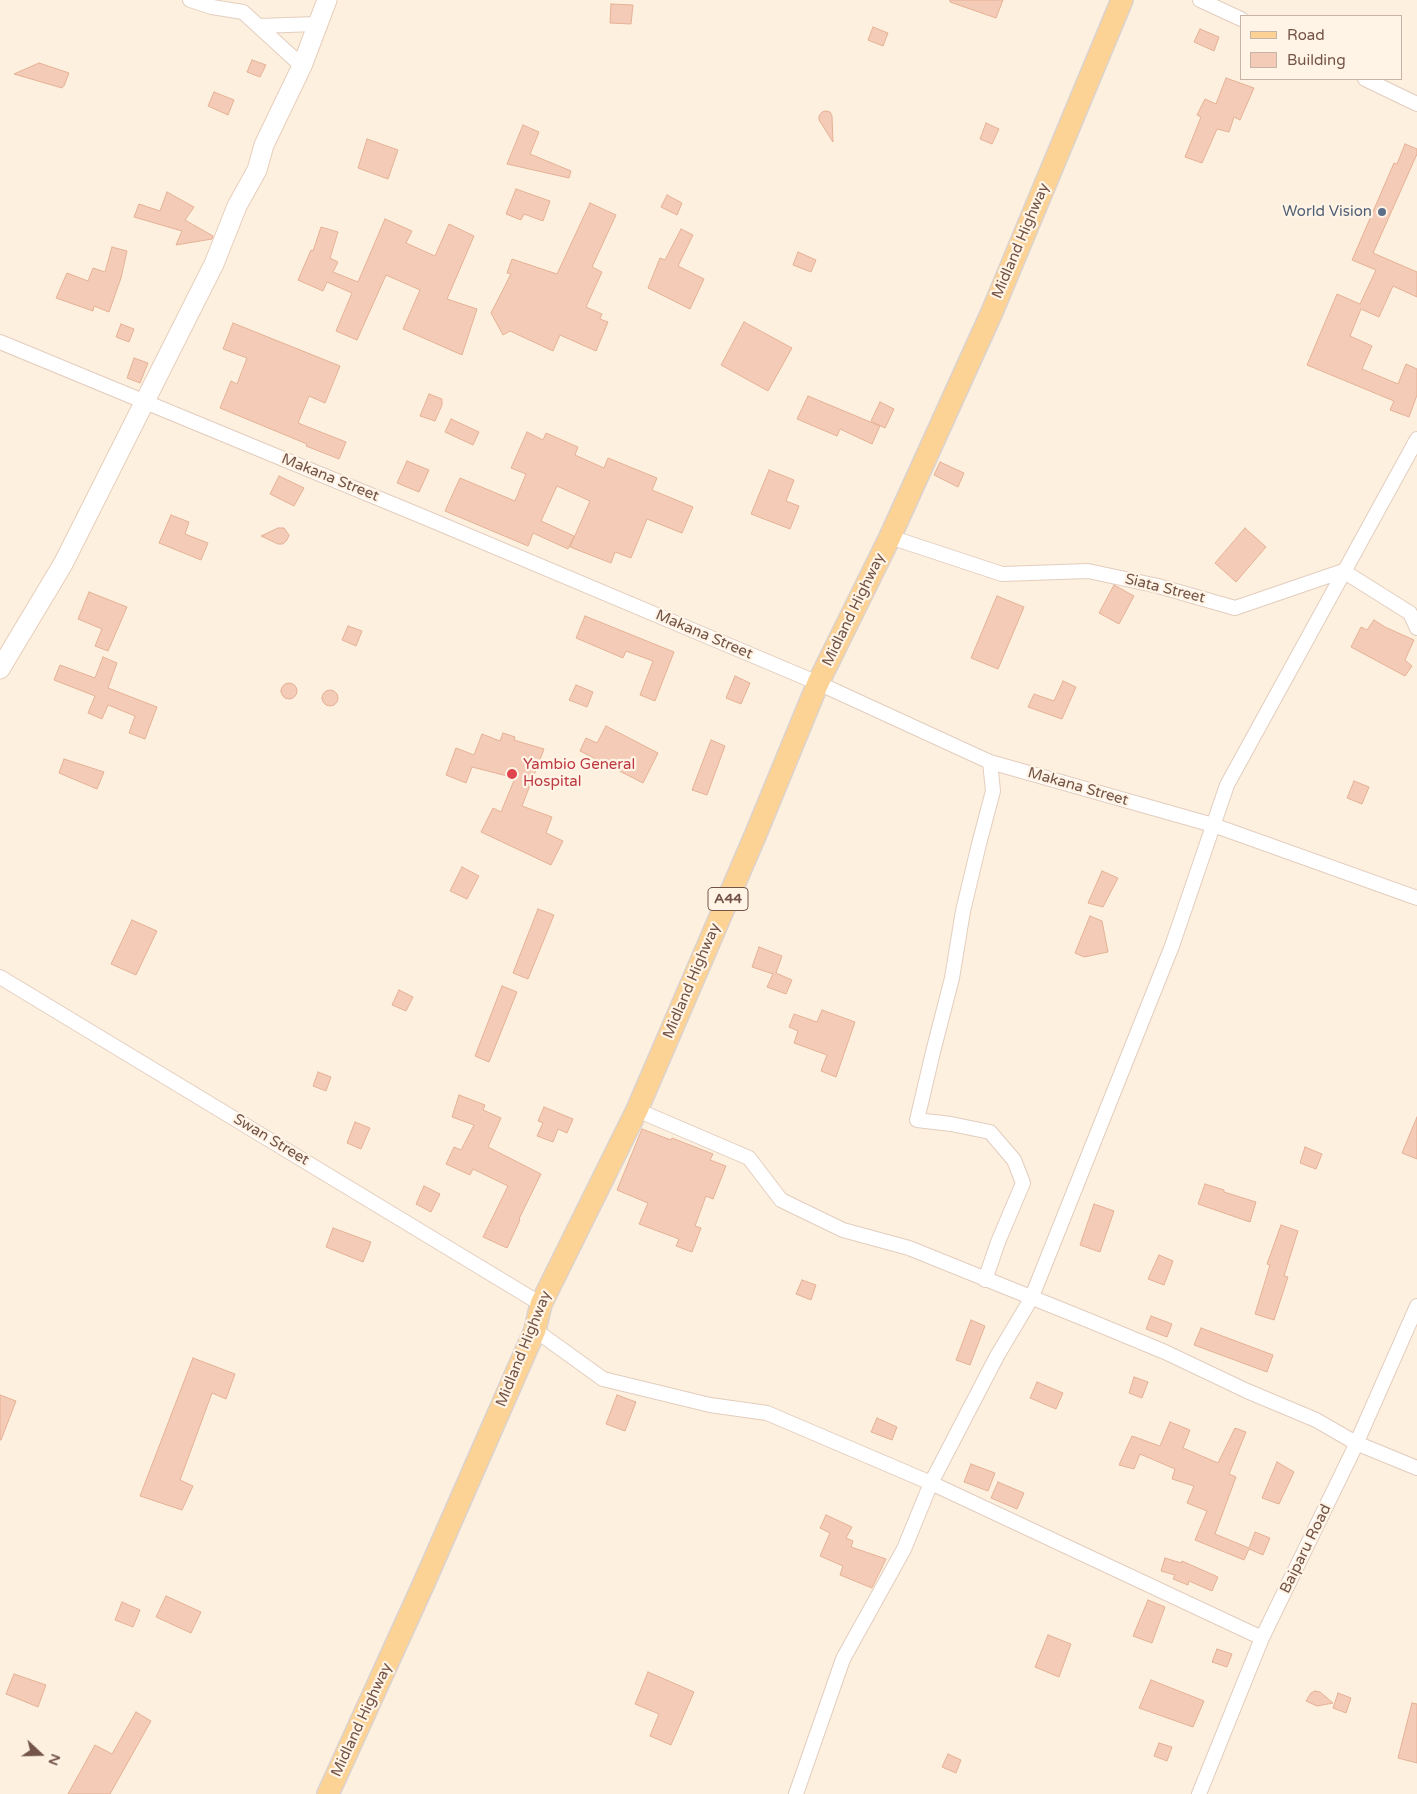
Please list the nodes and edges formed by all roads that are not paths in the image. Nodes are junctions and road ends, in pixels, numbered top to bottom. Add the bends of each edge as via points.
1 (190, 0) edge
2 (327, 0) edge
3 (1122, 0) edge
4 (1200, 0) edge
5 (1240, 19) edge
6 (317, 24) junction
7 (258, 26) junction
8 (302, 66) junction
9 (1367, 80) edge
10 (1417, 104) edge
11 (0, 342) edge
12 (145, 402) junction
13 (1417, 439) edge
14 (890, 537) junction
15 (1344, 571) junction
16 (1417, 628) edge
17 (0, 669) edge
18 (818, 683) junction
19 (990, 762) junction
20 (1213, 824) junction
21 (1417, 898) edge
22 (0, 977) edge
23 (637, 1110) junction
24 (985, 1280) junction
25 (1031, 1299) junction
26 (541, 1304) junction
27 (1417, 1306) edge
28 (535, 1330) junction
29 (1356, 1443) junction
30 (1417, 1468) edge
31 (931, 1483) junction
32 (1262, 1638) junction
33 (328, 1794) edge
34 (796, 1794) edge
35 (1200, 1794) edge

1 - 7 street via 243,12
2 - 6 street
3 - 14 main road, Midland Highway / A44 via 992,312
4 - 5 street
6 - 7 street
6 - 8 street
7 - 8 street
8 - 12 street via 264,145 257,170 237,206 214,264
9 - 10 street
11 - 12 street, Makana Street
12 - 17 street via 63,564
12 - 18 street, Makana Street
13 - 15 street
14 - 15 street, Siata Street via 1002,574 1088,571 1158,586 1235,608
14 - 18 main road, Midland Highway / A44
15 - 16 street via 1410,613
15 - 20 street via 1227,785
18 - 19 street, Makana Street
18 - 23 main road, Midland Highway / A44
19 - 20 street, Makana Street
19 - 24 street via 993,791 917,1120 990,1132 1014,1160 1023,1183
20 - 21 street, Makana Street
20 - 25 street via 1172,946
22 - 26 street, Swan Street
23 - 24 street via 749,1158 781,1200 843,1230 909,1248
23 - 26 main road, Midland Highway / A44
24 - 25 street
25 - 29 street via 1166,1352 1316,1420
25 - 31 street via 996,1356
26 - 28 main road, Midland Highway / A44
27 - 29 street, Baiparu Road
28 - 31 street via 603,1379 710,1405 767,1413
28 - 33 main road, Midland Highway / A44
29 - 30 street
29 - 32 street, Baiparu Road
31 - 32 street
31 - 34 street via 904,1549 843,1659
32 - 35 street, Baiparu Road

